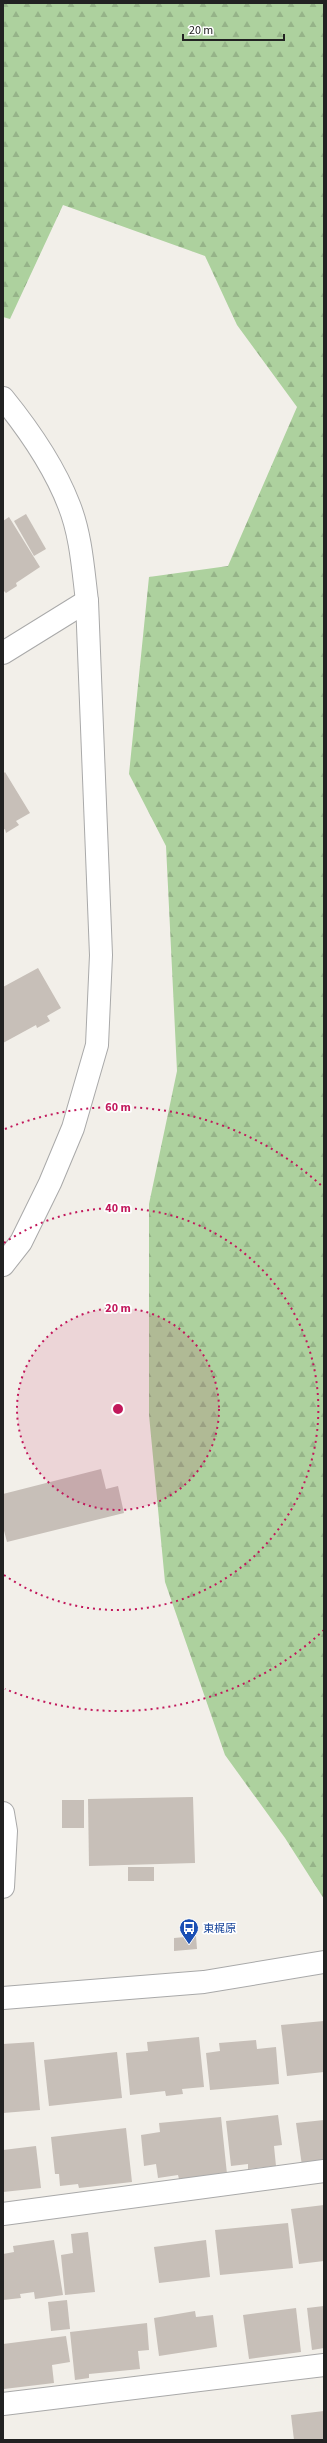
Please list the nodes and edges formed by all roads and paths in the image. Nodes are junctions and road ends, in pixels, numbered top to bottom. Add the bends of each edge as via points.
1 (3, 398) edge
2 (87, 601) junction
3 (3, 652) edge
4 (3, 1265) edge
5 (3, 1813) edge
6 (3, 1886) edge
7 (324, 1962) edge
8 (3, 1998) edge
9 (324, 2171) edge
10 (3, 2214) edge
11 (324, 2366) edge
12 (3, 2404) edge

1 - 2 street via 25,425 50,466 69,505 82,555
2 - 3 street
2 - 4 street via 101,955 97,1046 73,1128 50,1183 21,1242
5 - 6 street via 6,1831
7 - 8 street via 204,1982
9 - 10 street
11 - 12 street

